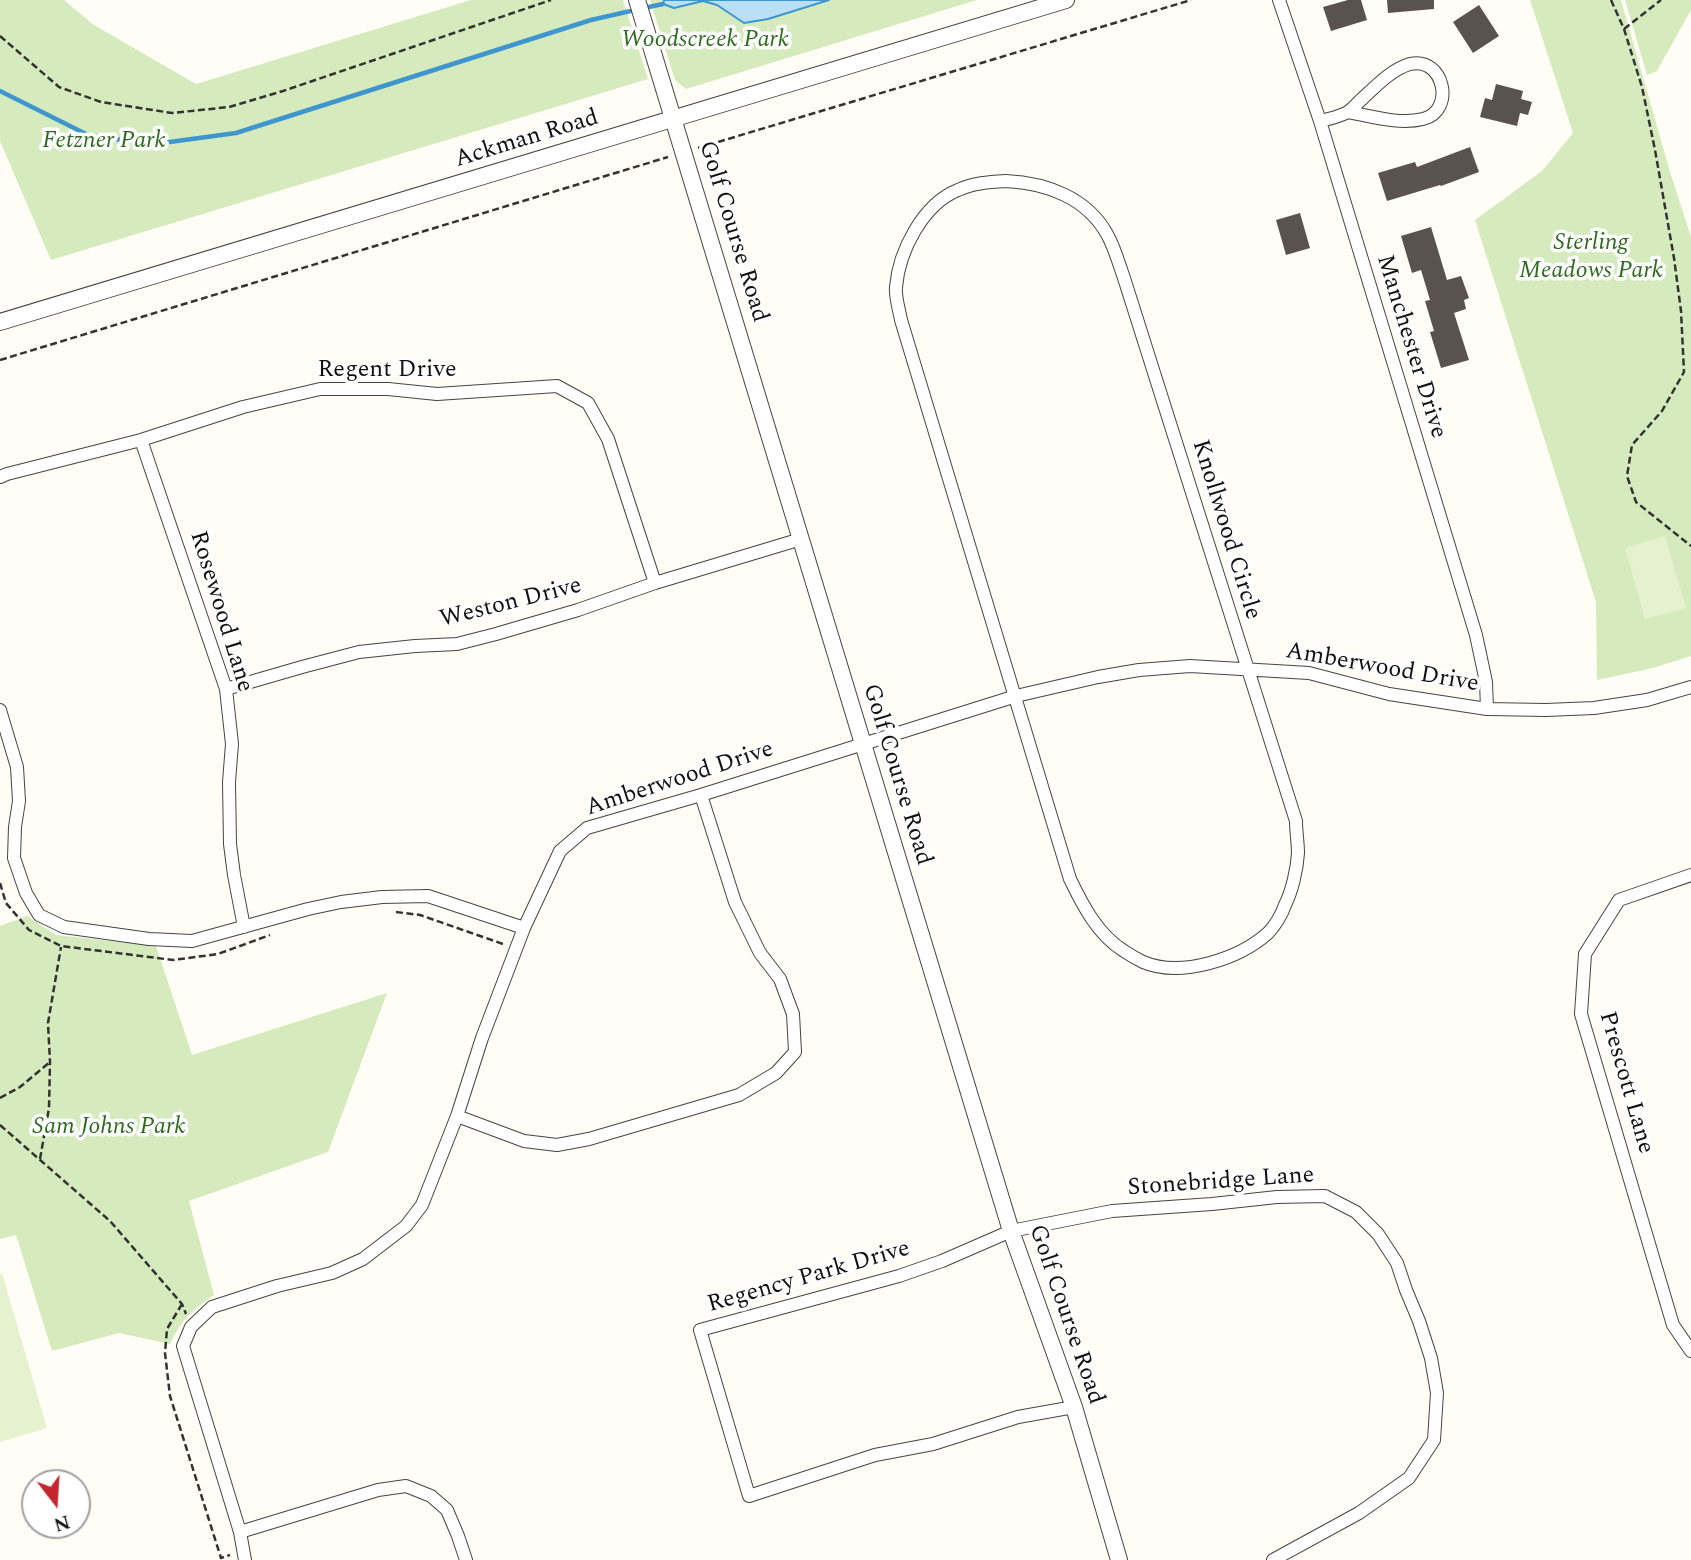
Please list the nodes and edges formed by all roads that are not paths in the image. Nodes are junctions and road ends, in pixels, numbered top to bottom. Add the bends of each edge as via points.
1 (637, 0) edge
2 (1066, 0) edge
3 (1279, 0) edge
4 (1348, 112) junction
5 (674, 119) junction
6 (1320, 121) junction
7 (0, 322) edge
8 (141, 440) junction
9 (0, 477) edge
10 (801, 538) junction
11 (654, 583) junction
12 (1247, 668) junction
13 (1691, 687) edge
14 (226, 689) junction
15 (1016, 696) junction
16 (1488, 709) junction
17 (0, 710) edge
18 (863, 743) junction
19 (701, 795) junction
20 (1691, 875) edge
21 (244, 927) junction
22 (524, 928) junction
23 (457, 1116) junction
24 (1011, 1231) junction
25 (1691, 1350) edge
26 (1074, 1407) junction
27 (240, 1532) junction
28 (244, 1555) edge
29 (466, 1560) edge
30 (1119, 1560) edge
31 (1273, 1560) edge

1 - 5 street, Golf Course Road
2 - 5 street, Ackman Road
3 - 6 street, Manchester Drive
4 - 4 street via 1378,84 1414,63 1431,67 1441,82 1440,106 1427,118 1398,121
4 - 6 street
5 - 7 street, Ackman Road
5 - 10 street, Golf Course Road
6 - 16 street, Manchester Drive via 1476,635
8 - 9 street, Regent Drive
8 - 11 street, Regent Drive via 243,407 320,389 437,394 557,386 589,402 608,439
8 - 14 street, Rosewood Lane
10 - 11 street, Weston Drive
10 - 18 street, Golf Course Road
11 - 14 street, Weston Drive via 457,644 359,652
12 - 15 street, Amberwood Drive via 1139,670
12 - 15 street, Knollwood Circle via 1296,821 1298,853 1286,905 1270,931 1225,959 1199,965 1145,963 1103,933 1082,905 1070,879
12 - 15 street, Knollwood Circle via 1108,235 1098,220 1066,194 1026,182 984,182 956,190 924,216 910,238 895,289
12 - 16 street, Amberwood Drive via 1309,673 1389,694
13 - 16 street, Amberwood Drive via 1647,701 1594,708
14 - 21 street, Rosewood Lane via 232,744 230,844
15 - 18 street, Amberwood Drive
17 - 21 street via 17,767 14,858 39,915 64,927 149,939 192,941
18 - 19 street, Amberwood Drive
18 - 24 street, Golf Course Road
19 - 22 street, Amberwood Drive via 587,828 560,851
19 - 23 street via 735,902 780,979 793,1014 795,1052 776,1073 739,1096 589,1139 557,1145 524,1141
20 - 25 street, Prescott Lane via 1619,900 1585,954 1581,1014 1673,1325
21 - 22 street via 341,902 428,896
22 - 23 street, Amberwood Drive
23 - 27 street, Amberwood Drive via 422,1205 406,1226 363,1259 332,1273 212,1307 191,1327 183,1346
24 - 26 street, Golf Course Road
24 - 26 street, Regency Park Drive via 899,1276 700,1330 749,1496 875,1455
24 - 31 street, Stonebridge Lane via 1112,1211 1325,1196 1356,1212 1378,1234 1397,1263 1431,1358 1437,1393 1434,1440 1409,1478 1359,1513
26 - 30 street, Golf Course Road
27 - 28 street
27 - 29 street via 378,1490 406,1486 431,1496 447,1510

